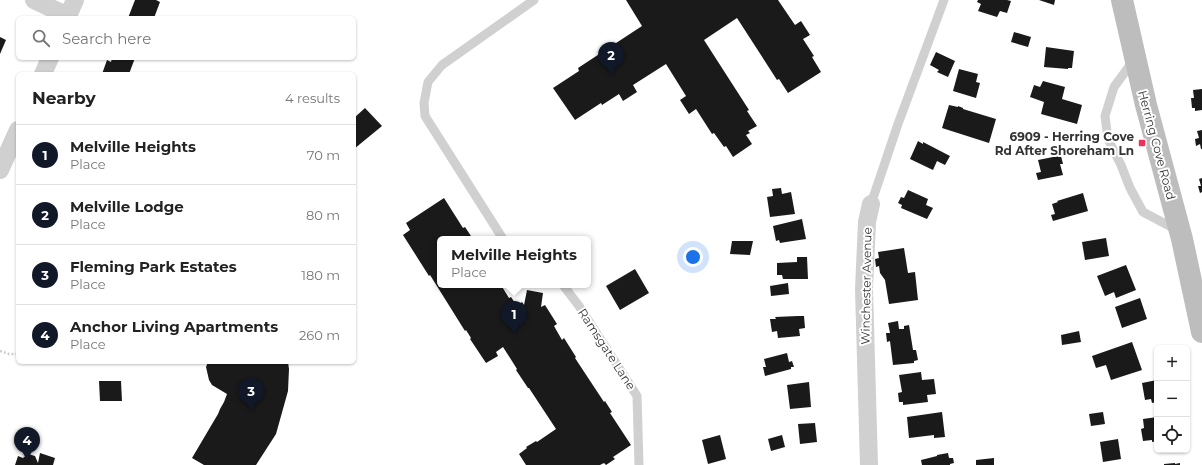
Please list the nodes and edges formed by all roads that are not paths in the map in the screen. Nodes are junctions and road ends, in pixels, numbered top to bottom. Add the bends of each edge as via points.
1 (34, 0) edge
2 (534, 0) edge
3 (944, 0) edge
4 (1122, 0) edge
5 (70, 11) edge
6 (1135, 58) junction
7 (49, 60) edge
8 (44, 72) edge
9 (16, 134) edge
10 (0, 170) edge
11 (871, 204) joint
12 (1180, 232) junction
13 (501, 236) edge
14 (565, 288) edge
15 (1202, 332) edge
16 (639, 465) edge
17 (869, 465) edge

1 - 5 street
2 - 13 lane via 442,65 428,82 424,103 425,116
3 - 11 lane, Winchester Avenue
4 - 6 main road, Herring Cove Road
6 - 12 main road, Herring Cove Road
6 - 12 lane via 1114,87 1105,116 1108,139 1143,212
7 - 8 street
9 - 10 street
11 - 17 street, Winchester Avenue via 867,222 864,289
12 - 15 main road, Herring Cove Road
14 - 16 lane, Ramsgate Lane via 637,396

